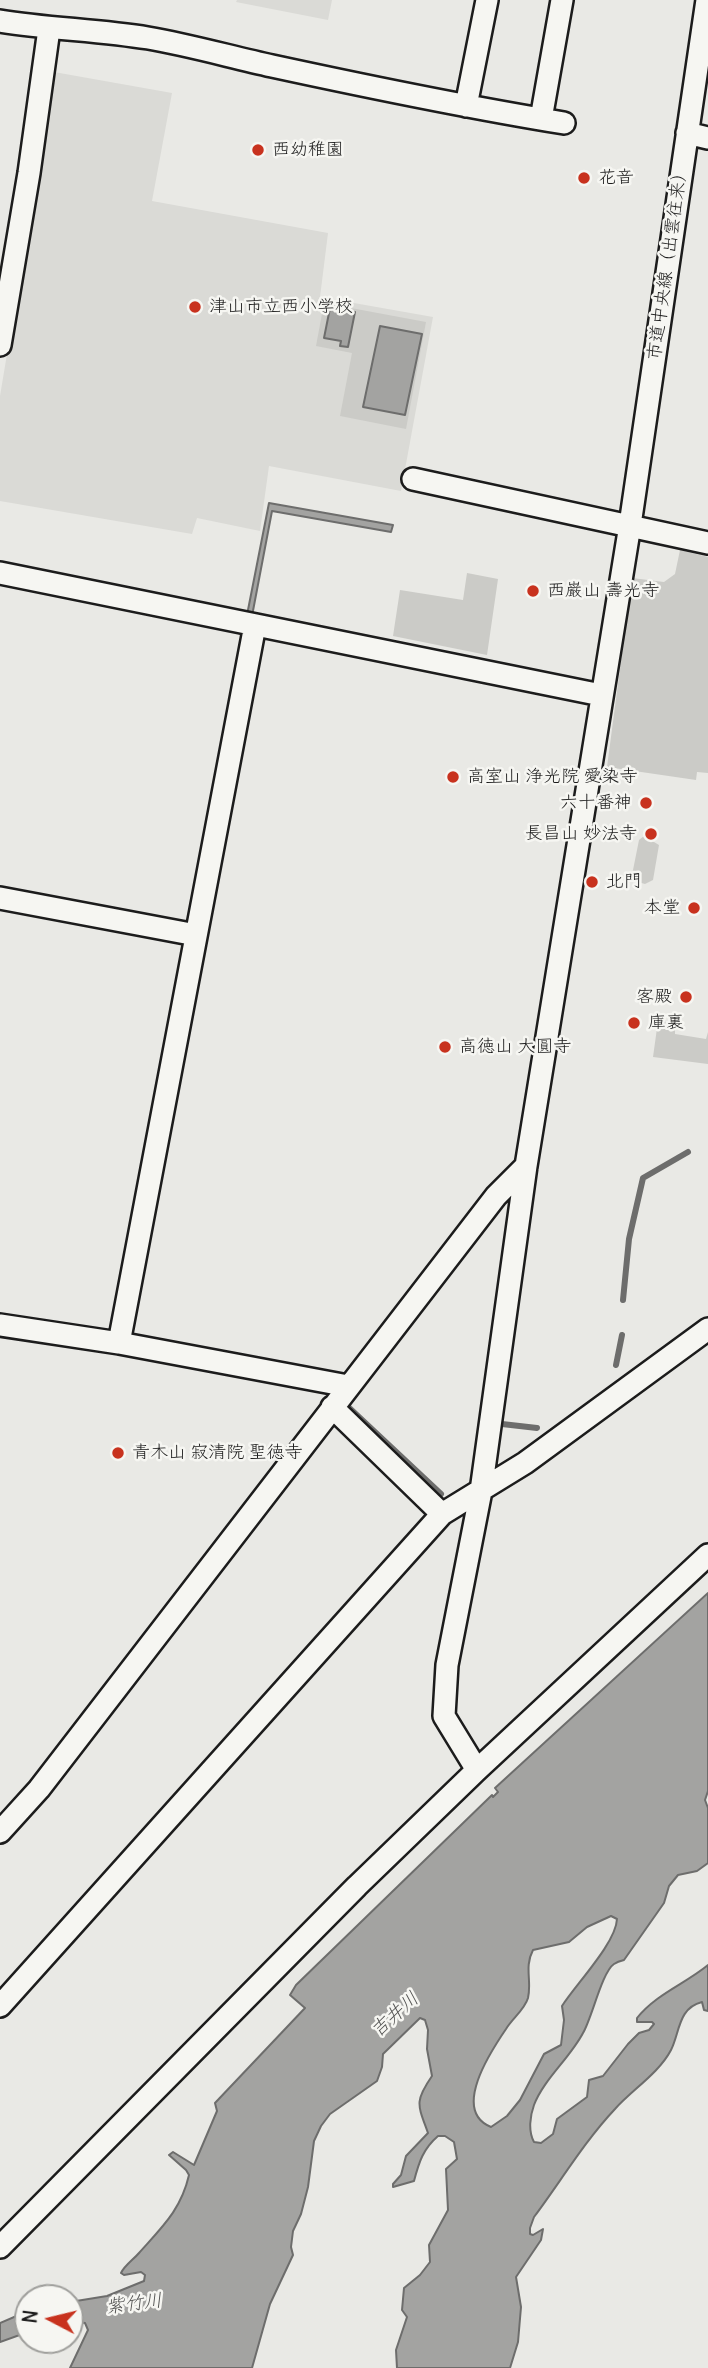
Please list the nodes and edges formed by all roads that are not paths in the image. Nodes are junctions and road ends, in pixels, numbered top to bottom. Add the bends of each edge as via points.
1 (488, 0) edge
2 (562, 0) edge
3 (706, 0) edge
4 (0, 21) edge
5 (49, 29) junction
6 (466, 106) junction
7 (541, 119) junction
8 (564, 123) dead end
9 (687, 134) junction
10 (708, 138) edge
11 (0, 345) edge
12 (413, 479) dead end
13 (630, 525) junction
14 (708, 543) edge
15 (0, 573) edge
16 (255, 625) junction
17 (601, 695) junction
18 (0, 898) edge
19 (196, 935) junction
20 (526, 1166) junction
21 (0, 1325) edge
22 (708, 1329) edge
23 (120, 1343) junction
24 (348, 1386) junction
25 (332, 1407) junction
26 (481, 1490) junction
27 (442, 1514) junction
28 (708, 1555) edge
29 (477, 1770) junction
30 (0, 1832) edge
31 (0, 2006) edge
32 (0, 2247) edge

1 - 6 street
2 - 7 street
3 - 9 street, 市道中央線（出雲往来）
4 - 5 street
5 - 6 street via 149,38
5 - 11 street
6 - 7 street
7 - 8 street
9 - 10 street
9 - 13 street, 市道中央線（出雲往来）
12 - 13 street
13 - 14 street
13 - 17 street, 市道中央線（出雲往来）
15 - 16 street
16 - 17 street
16 - 19 street
17 - 20 street, 市道中央線（出雲往来）
18 - 19 street
19 - 23 street
20 - 24 street via 496,1196
20 - 26 street, 市道中央線（出雲往来）
21 - 23 street
22 - 26 street
23 - 24 street
24 - 25 street
25 - 27 street
25 - 30 street via 39,1789
26 - 27 street
26 - 29 street, 市道中央線（出雲往来） via 447,1665 444,1716
27 - 31 street
28 - 29 street
29 - 32 street

